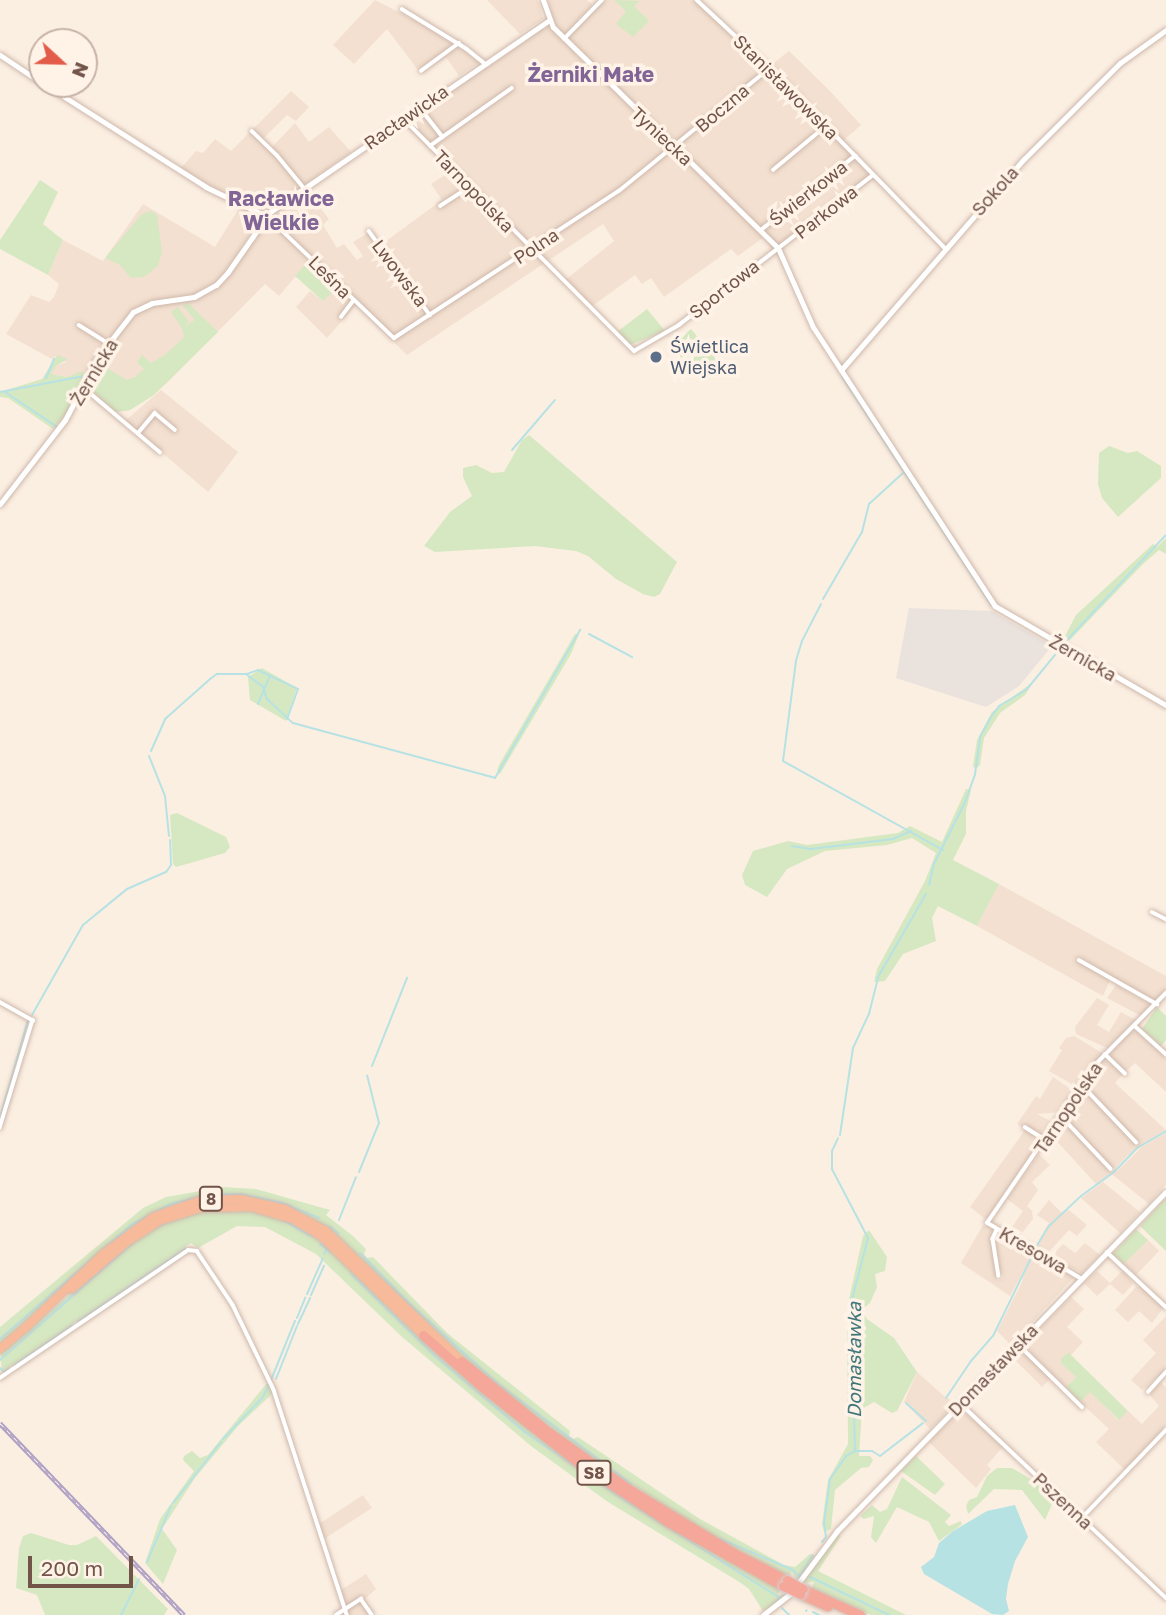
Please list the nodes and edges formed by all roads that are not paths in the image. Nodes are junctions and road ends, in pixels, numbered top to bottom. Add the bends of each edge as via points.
1 (543, 0) edge
2 (602, 0) edge
3 (697, 0) edge
4 (402, 9) dead end
5 (548, 20) junction
6 (1166, 30) edge
7 (564, 39) junction
8 (459, 43) junction
9 (0, 55) edge
10 (484, 63) junction
11 (770, 68) junction
12 (421, 71) dead end
13 (28, 73) edge
14 (512, 88) dead end
15 (67, 98) edge
16 (425, 114) dead end
17 (404, 119) junction
18 (826, 126) junction
19 (252, 131) dead end
20 (443, 137) junction
21 (430, 146) junction
22 (674, 148) junction
23 (855, 156) junction
24 (773, 170) dead end
25 (873, 175) junction
26 (469, 187) junction
27 (304, 188) junction
28 (440, 206) dead end
29 (266, 216) junction
30 (761, 230) junction
31 (369, 231) dead end
32 (778, 248) junction
33 (945, 248) junction
34 (531, 249) junction
35 (354, 300) junction
36 (430, 315) junction
37 (341, 317) dead end
38 (79, 325) dead end
39 (394, 338) joint
40 (108, 343) junction
41 (634, 351) joint
42 (841, 370) junction
43 (83, 387) junction
44 (175, 430) dead end
45 (138, 433) junction
46 (160, 452) dead end
47 (0, 505) edge
48 (1001, 611) joint
49 (1166, 705) edge
50 (1152, 912) dead end
51 (1166, 919) edge
52 (1079, 960) dead end
53 (1166, 993) edge
54 (0, 1002) edge
55 (1157, 1004) junction
56 (1135, 1026) junction
57 (1105, 1054) junction
58 (1166, 1054) edge
59 (1125, 1073) dead end
60 (1082, 1085) junction
61 (1062, 1117) junction
62 (0, 1128) edge
63 (1025, 1128) dead end
64 (1046, 1140) junction
65 (1136, 1142) dead end
66 (1111, 1169) dead end
67 (1166, 1192) edge
68 (989, 1220) joint
69 (998, 1230) junction
70 (1107, 1252) junction
71 (999, 1276) dead end
72 (1081, 1279) junction
73 (1166, 1307) edge
74 (26, 1327) junction
75 (428, 1335) junction
76 (1018, 1344) junction
77 (0, 1349) edge
78 (461, 1361) joint
79 (1166, 1373) edge
80 (0, 1378) edge
81 (1148, 1392) dead end
82 (960, 1404) junction
83 (1082, 1407) dead end
84 (1166, 1430) edge
85 (1082, 1519) junction
86 (785, 1583) junction
87 (802, 1591) junction
88 (1166, 1598) edge
89 (345, 1609) junction
90 (336, 1615) edge
91 (347, 1615) edge
92 (372, 1615) edge
93 (763, 1615) edge
94 (846, 1615) edge
95 (860, 1615) edge

1 - 5 street
2 - 7 street
3 - 11 street, Stanisławowska
4 - 8 street
5 - 7 street, Tyniecka
5 - 10 street, Racławicka
6 - 33 street, Sokola via 1120,63
7 - 22 street, Tyniecka
8 - 10 street
8 - 12 street
9 - 13 street
10 - 17 street, Racławicka
11 - 18 street, Stanisławowska
11 - 22 street, Boczna
14 - 20 street
15 - 29 street via 212,191
16 - 20 street
17 - 21 street, Tarnopolska
17 - 27 street, Racławicka
18 - 23 street, Stanisławowska
18 - 24 street
19 - 27 street
20 - 21 street
21 - 26 street, Tarnopolska
22 - 30 street, Tyniecka
22 - 34 street, Polna
23 - 25 street, Stanisławowska
23 - 30 street, Świerkowa
25 - 32 street, Parkowa
25 - 33 street, Stanisławowska
26 - 28 street
26 - 34 street, Tarnopolska
27 - 29 street, Racławicka
29 - 35 street, Leśna
29 - 40 street, Żernicka via 223,279 194,297 141,307
30 - 32 street, Tyniecka
31 - 36 street, Lwowska
32 - 41 street, Sportowa via 671,330
32 - 42 street, Tyniecka via 813,327
33 - 42 street, Sokola
34 - 36 street, Polna
34 - 41 street, Tarnopolska
35 - 37 street
35 - 39 street, Leśna
36 - 39 street, Polna
38 - 40 street
40 - 43 street, Żernicka
42 - 48 street, Tyniecka
43 - 45 street
43 - 47 street, Żernicka via 65,420
44 - 45 street via 155,413
45 - 46 street
48 - 49 street, Żernicka
50 - 51 street
52 - 55 street
53 - 55 street
54 - 62 street via 33,1020
55 - 56 street, Tarnopolska
56 - 57 street, Tarnopolska
56 - 58 street
57 - 59 street
57 - 60 street, Tarnopolska
60 - 61 street, Tarnopolska
60 - 65 street
61 - 64 street, Tarnopolska
61 - 66 street
63 - 64 street
64 - 68 street, Tarnopolska
67 - 70 street, Domasławska
68 - 69 street, Kresowa
69 - 71 street via 993,1238
69 - 72 street, Kresowa
70 - 72 street, Domasławska
70 - 73 street
72 - 76 street, Domasławska
74 - 75 highway, 8 via 146,1229 187,1211 227,1205 271,1211 312,1230
74 - 75 highway, 8 via 136,1227 180,1205 217,1199 264,1202 306,1218 344,1247
74 - 77 highway, 8
75 - 78 highway, 8
75 - 86 highway, S8 via 512,1412 610,1484 668,1522
76 - 82 street, Domasławska
76 - 83 street
78 - 86 highway, S8 via 624,1486
79 - 81 street
80 - 89 street via 188,1250 197,1251 233,1305 274,1390
82 - 85 street, Pszenna
82 - 93 street, Domasławska via 821,1551 790,1594
84 - 85 street
85 - 88 street, Pszenna
86 - 87 highway, S8, bridge
87 - 94 highway, S8
87 - 95 highway, S8
89 - 90 street
89 - 91 street
89 - 92 street via 361,1599

